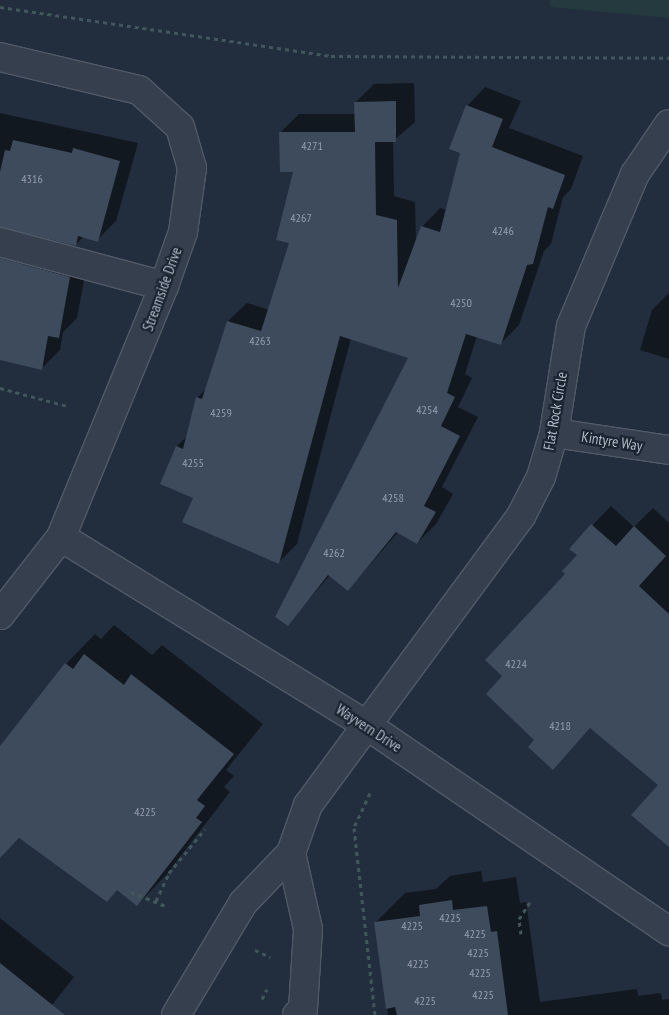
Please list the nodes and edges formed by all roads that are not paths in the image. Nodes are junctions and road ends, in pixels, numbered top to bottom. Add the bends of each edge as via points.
1 (0, 56) edge
2 (669, 124) edge
3 (0, 242) edge
4 (164, 286) junction
5 (554, 433) junction
6 (669, 450) edge
7 (61, 537) junction
8 (0, 615) edge
9 (365, 724) junction
10 (291, 853) junction
11 (669, 931) edge
12 (176, 1015) edge
13 (297, 1015) edge

1 - 4 street, Streamside Drive via 139,90 180,127 192,168 183,232
2 - 5 street, Flat Rock Circle via 636,174 571,326
3 - 4 street
4 - 7 street, Streamside Drive
5 - 6 street, Kintyre Way
5 - 9 street, Flat Rock Circle via 541,477 521,516
7 - 8 street, Streamside Drive
7 - 9 street, Wayvern Drive
9 - 10 street, Flat Rock Circle via 308,805
9 - 11 street, Wayvern Drive
10 - 12 street via 243,903
10 - 13 street via 308,929 303,1009

